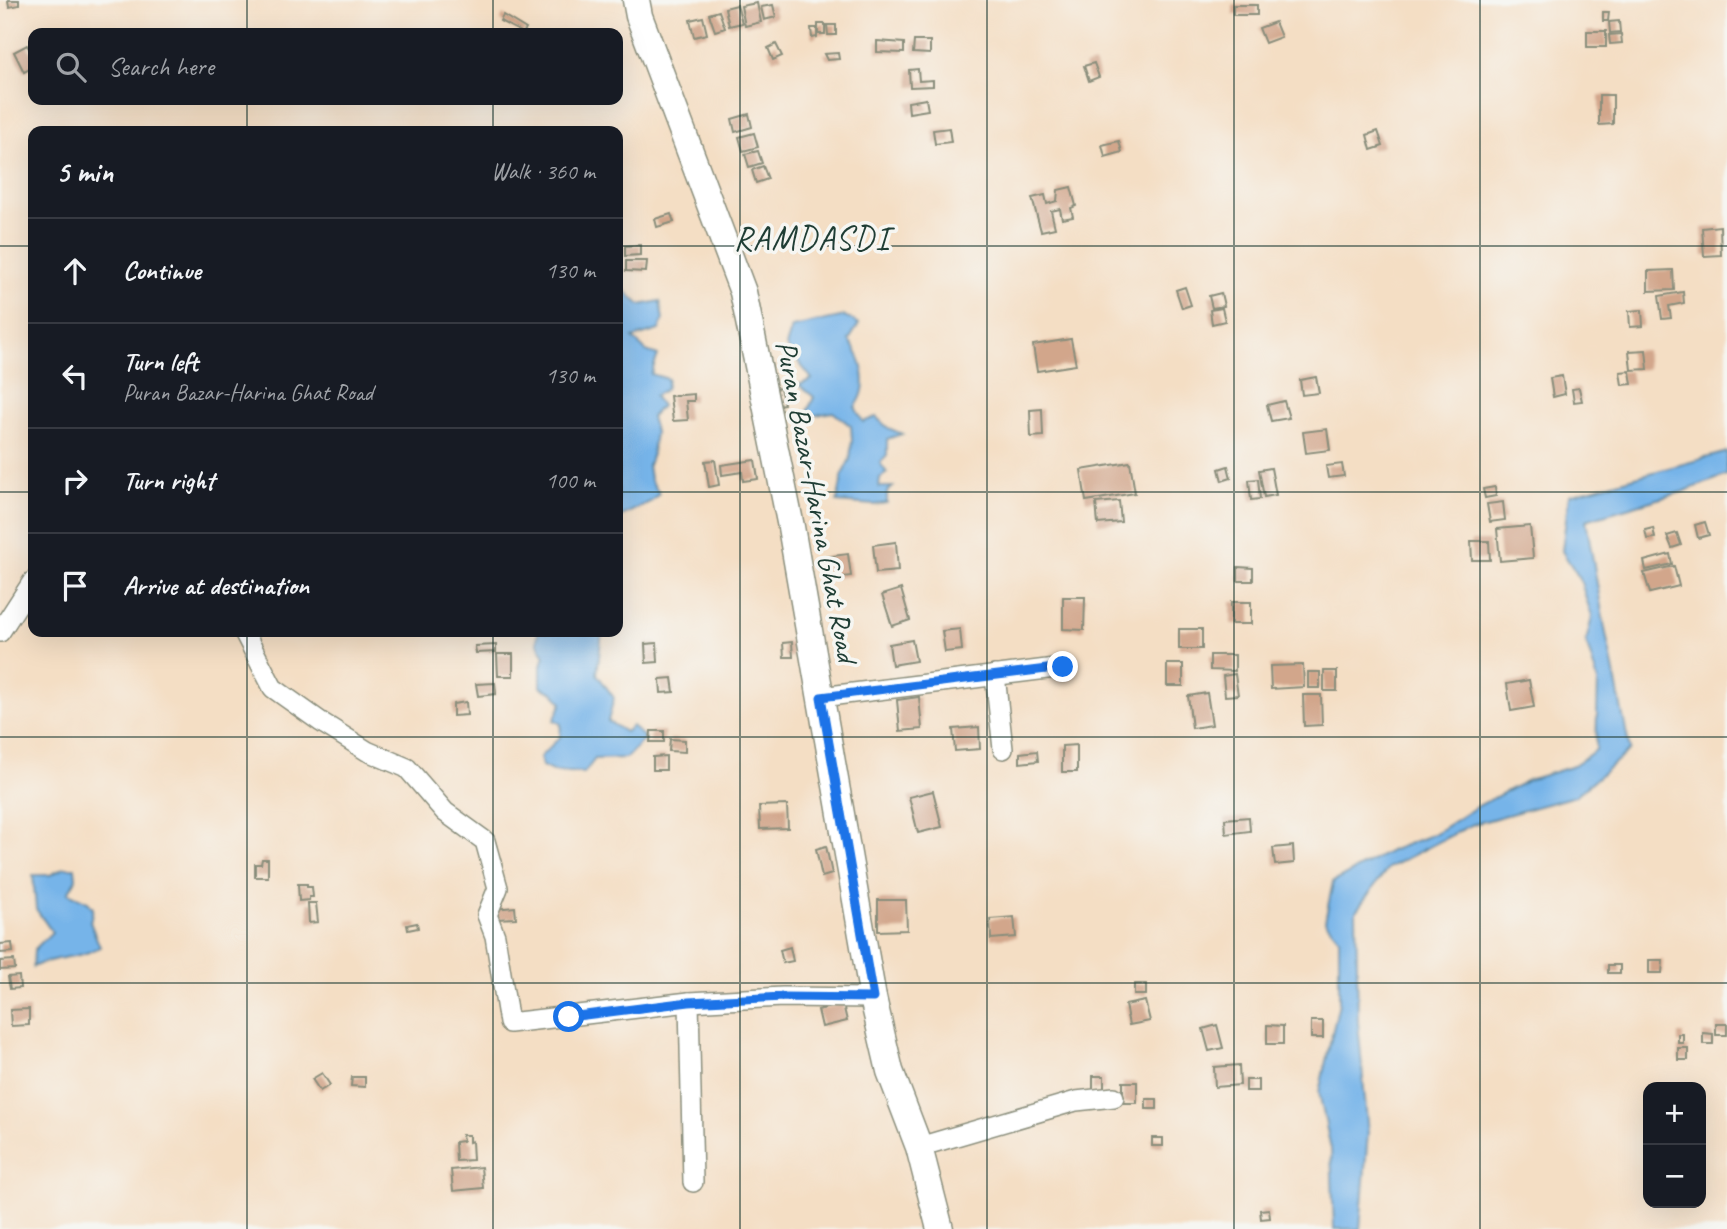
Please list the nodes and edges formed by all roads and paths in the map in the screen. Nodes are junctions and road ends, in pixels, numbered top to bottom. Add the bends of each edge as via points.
1 (636, 0) edge
2 (28, 589) edge
3 (0, 632) edge
4 (247, 637) edge
5 (1063, 667) dead end
6 (995, 676) junction
7 (821, 697) junction
8 (1003, 748) dead end
9 (873, 998) junction
10 (689, 1002) junction
11 (1114, 1097) dead end
12 (919, 1147) junction
13 (694, 1182) dead end
14 (940, 1229) edge

1 - 7 main road, Puran Bazar-Harina Ghat Road via 743,292
2 - 3 street
4 - 10 street via 273,688 367,751 407,768 446,812 485,841 498,888 487,915 495,936 509,1023
5 - 6 street
6 - 7 street
6 - 8 street
7 - 9 main road, Puran Bazar-Harina Ghat Road
9 - 10 street
9 - 12 main road, Puran Bazar-Harina Ghat Road via 890,1071
10 - 13 street
11 - 12 street via 1076,1101
12 - 14 main road, Puran Bazar-Harina Ghat Road

